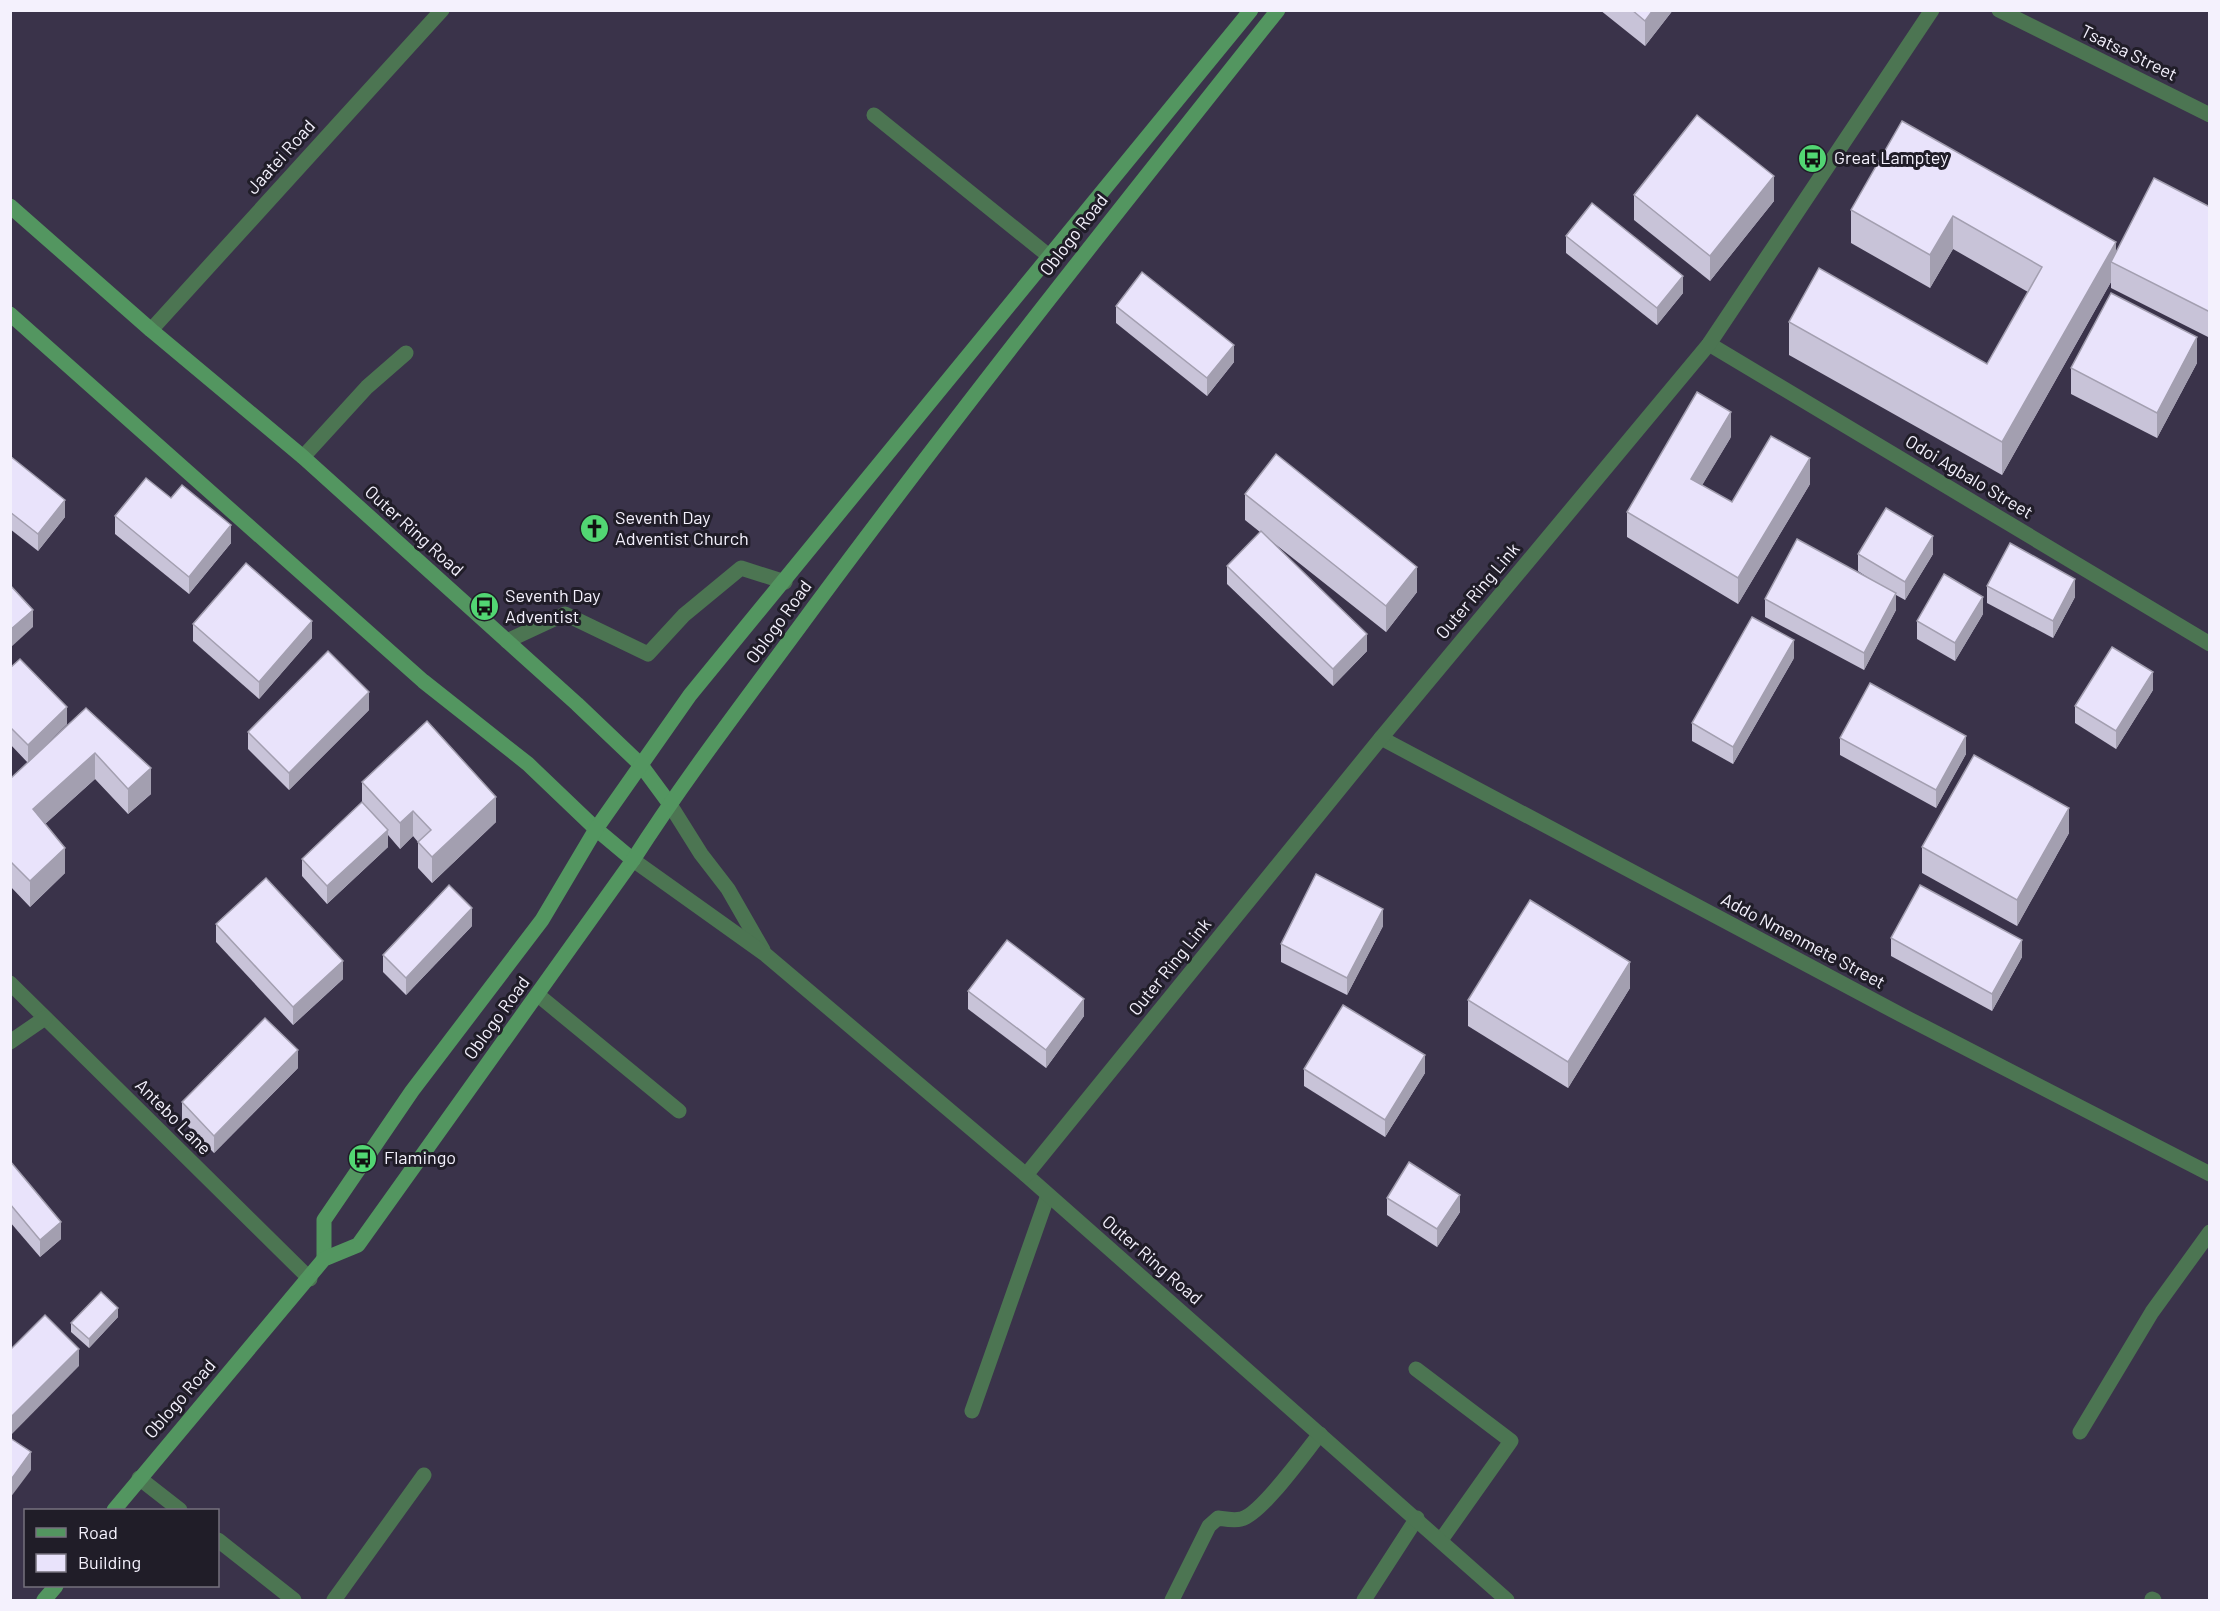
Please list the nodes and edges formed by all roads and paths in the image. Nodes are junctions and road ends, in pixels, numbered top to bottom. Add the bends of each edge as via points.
1 (442, 10) edge
2 (1251, 10) edge
3 (1278, 10) edge
4 (1932, 10) edge
5 (1999, 10) edge
6 (874, 115) dead end
7 (2210, 115) edge
8 (10, 206) edge
9 (1049, 256) junction
10 (10, 314) edge
11 (150, 330) junction
12 (1709, 344) junction
13 (406, 353) dead end
14 (303, 457) junction
15 (784, 582) junction
16 (507, 641) junction
17 (2210, 644) edge
18 (1381, 738) junction
19 (641, 765) junction
20 (669, 803) junction
21 (596, 829) junction
22 (633, 860) junction
23 (766, 955) junction
24 (10, 983) edge
25 (538, 995) junction
26 (45, 1018) junction
27 (10, 1042) edge
28 (679, 1111) dead end
29 (2210, 1174) edge
30 (1026, 1175) junction
31 (1048, 1195) junction
32 (2210, 1232) edge
33 (324, 1259) junction
34 (310, 1279) junction
35 (1416, 1369) dead end
36 (972, 1411) dead end
37 (2080, 1431) dead end
38 (1320, 1434) junction
39 (424, 1475) dead end
40 (139, 1478) junction
41 (115, 1509) edge
42 (179, 1509) edge
43 (1417, 1518) junction
44 (1441, 1540) junction
45 (219, 1541) edge
46 (55, 1587) edge
47 (44, 1600) edge
48 (294, 1600) edge
49 (334, 1600) edge
50 (1172, 1600) edge
51 (1364, 1600) edge
52 (1507, 1600) edge

1 - 11 street, Jaatei Road
2 - 9 main road, Oblogo Road
3 - 20 main road, Oblogo Road via 887,508
4 - 12 street, Outer Ring Link
5 - 7 street, Tsatsa Street
6 - 9 street
8 - 11 main road, Outer Ring Road
9 - 15 main road, Oblogo Road
10 - 21 main road, Outer Ring Road via 423,681 528,764
11 - 14 main road, Outer Ring Road
12 - 17 street, Odoi Agbalo Street
12 - 18 street, Outer Ring Link
13 - 14 street via 368,387
14 - 16 main road, Outer Ring Road
15 - 16 street via 741,567 684,615 648,654 565,614
15 - 19 main road, Oblogo Road via 690,695
16 - 19 main road, Outer Ring Road
18 - 29 street, Addo Nmenmete Street via 1878,1003
18 - 30 street, Outer Ring Link
19 - 20 main road, Outer Ring Road
19 - 21 main road, Oblogo Road
20 - 22 main road, Oblogo Road
20 - 23 street, Outer Ring Road via 700,854 728,888
21 - 22 main road, Outer Ring Road
21 - 33 main road, Oblogo Road via 542,920 412,1091 324,1220
22 - 23 street, Outer Ring Road
22 - 25 main road, Oblogo Road
23 - 30 street, Outer Ring Road
24 - 26 street, Antebo Lane
25 - 28 street
25 - 33 main road, Oblogo Road via 358,1245
26 - 27 street
26 - 34 street, Antebo Lane
30 - 31 street, Outer Ring Road
31 - 36 street
31 - 38 street, Outer Ring Road
32 - 37 street via 2152,1312
33 - 34 main road, Oblogo Road
34 - 40 main road, Oblogo Road
35 - 44 street via 1511,1441
38 - 43 street, Outer Ring Road
38 - 50 street via 1252,1513 1242,1519 1218,1518 1209,1526
39 - 49 street
40 - 41 main road, Oblogo Road
40 - 42 street
43 - 44 street, Outer Ring Road
43 - 51 street
44 - 52 street, Outer Ring Road
45 - 48 street
46 - 47 main road

